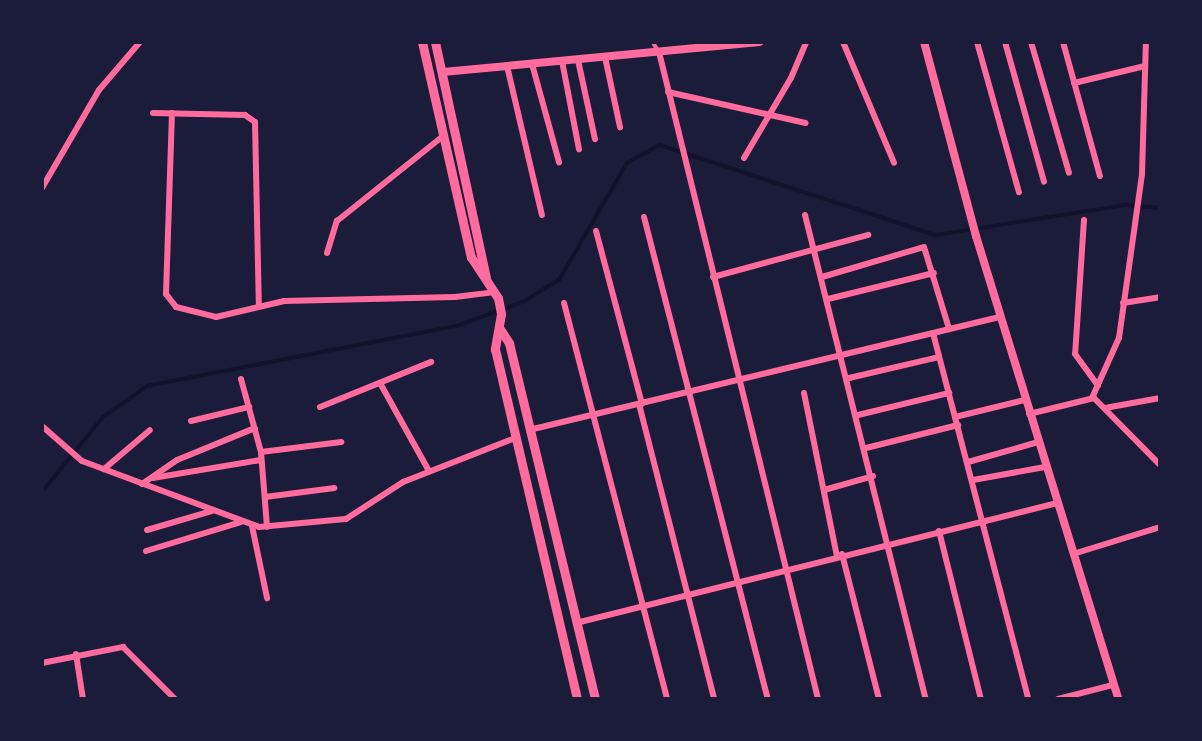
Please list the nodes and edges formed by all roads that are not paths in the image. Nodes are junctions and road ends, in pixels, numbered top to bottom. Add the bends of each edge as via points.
1 (140, 42) edge
2 (422, 42) edge
3 (435, 42) edge
4 (653, 42) edge
5 (760, 42) edge
6 (806, 42) edge
7 (843, 42) edge
8 (924, 42) edge
9 (977, 42) edge
10 (1005, 42) edge
11 (1031, 42) edge
12 (1063, 42) edge
13 (1146, 42) edge
14 (659, 51) junction
15 (604, 57) junction
16 (578, 60) junction
17 (562, 61) junction
18 (532, 64) junction
19 (507, 66) junction
20 (1145, 66) junction
21 (443, 72) junction
22 (1074, 83) junction
23 (668, 92) junction
24 (153, 113) dead end
25 (768, 113) junction
26 (172, 114) junction
27 (806, 122) dead end
28 (620, 127) dead end
29 (443, 136) junction
30 (595, 139) dead end
31 (579, 149) dead end
32 (744, 158) dead end
33 (559, 162) dead end
34 (894, 163) dead end
35 (1069, 173) dead end
36 (1100, 176) dead end
37 (1044, 182) dead end
38 (42, 188) edge
39 (1019, 192) dead end
40 (542, 215) dead end
41 (805, 215) dead end
42 (644, 217) dead end
43 (1084, 220) dead end
44 (596, 231) dead end
45 (869, 235) dead end
46 (815, 251) junction
47 (327, 253) dead end
48 (934, 273) junction
49 (713, 277) junction
50 (822, 277) junction
51 (492, 291) junction
52 (1160, 297) edge
53 (828, 299) junction
54 (564, 303) dead end
55 (1123, 303) junction
56 (259, 306) junction
57 (1000, 317) junction
58 (500, 329) junction
59 (949, 330) junction
60 (933, 333) junction
61 (844, 355) junction
62 (939, 357) junction
63 (431, 362) dead end
64 (849, 378) junction
65 (241, 379) dead end
66 (738, 380) junction
67 (380, 383) junction
68 (1098, 386) junction
69 (690, 392) junction
70 (804, 393) dead end
71 (949, 393) junction
72 (1092, 398) junction
73 (1160, 398) edge
74 (1025, 400) junction
75 (640, 404) junction
76 (249, 407) junction
77 (320, 407) dead end
78 (1105, 408) junction
79 (1029, 414) junction
80 (593, 415) junction
81 (858, 415) junction
82 (191, 421) dead end
83 (957, 421) junction
84 (42, 426) edge
85 (254, 428) junction
86 (150, 430) dead end
87 (528, 430) junction
88 (515, 438) junction
89 (341, 442) dead end
90 (1038, 442) junction
91 (866, 448) junction
92 (261, 456) junction
93 (968, 462) junction
94 (1160, 465) edge
95 (1045, 467) junction
96 (104, 469) junction
97 (429, 471) junction
98 (873, 476) junction
99 (150, 478) junction
100 (973, 480) junction
101 (142, 484) junction
102 (334, 488) dead end
103 (824, 490) junction
104 (265, 497) junction
105 (1057, 503) junction
106 (212, 511) junction
107 (984, 520) junction
108 (242, 522) junction
109 (252, 526) junction
110 (267, 527) junction
111 (1160, 527) edge
112 (147, 530) dead end
113 (939, 531) junction
114 (889, 543) junction
115 (146, 551) dead end
116 (1073, 554) junction
117 (839, 555) junction
118 (785, 568) junction
119 (738, 580) junction
120 (688, 594) junction
121 (267, 598) dead end
122 (643, 605) junction
123 (576, 623) junction
124 (76, 654) junction
125 (42, 663) edge
126 (1114, 685) junction
127 (83, 699) edge
128 (175, 699) edge
129 (577, 699) edge
130 (595, 699) edge
131 (667, 699) edge
132 (714, 699) edge
133 (768, 699) edge
134 (818, 699) edge
135 (879, 699) edge
136 (926, 699) edge
137 (981, 699) edge
138 (1028, 699) edge
139 (1058, 699) edge
140 (1118, 699) edge

1 - 38 street via 99,90
2 - 29 main road
3 - 21 main road
4 - 14 lane
5 - 14 street
6 - 25 street via 791,78
7 - 34 street
8 - 57 street
9 - 39 street
10 - 37 street
11 - 35 street
12 - 22 street
13 - 20 street
14 - 15 street
14 - 23 street
15 - 16 street
15 - 28 street
16 - 17 street
16 - 30 street
17 - 18 street
17 - 31 street
18 - 19 street
18 - 33 street
19 - 21 street
19 - 40 street
20 - 22 street
20 - 55 street via 1138,195
21 - 51 main road
22 - 36 street
23 - 25 street
23 - 49 street
24 - 26 street
25 - 27 street
25 - 32 street
26 - 56 street via 245,115 254,122
26 - 56 street via 167,299 176,307 208,317
29 - 47 street via 337,221
29 - 51 main road via 471,257
41 - 46 street
42 - 69 street
43 - 68 street via 1075,354
44 - 75 street
45 - 46 street
46 - 49 street
46 - 50 street
48 - 50 street via 929,252 921,247
48 - 53 street
48 - 59 street
49 - 66 street
50 - 53 street
51 - 56 street
51 - 58 main road via 501,314
52 - 55 street
53 - 61 street
54 - 80 street
55 - 68 street via 1118,344
57 - 59 street
57 - 74 street
58 - 87 main road via 508,338
58 - 88 main road via 495,349
59 - 60 street
60 - 61 street
60 - 62 street
61 - 64 street
61 - 66 street
62 - 64 street
62 - 71 street
63 - 67 street
64 - 81 street
65 - 76 street
66 - 69 street
66 - 118 street
67 - 77 street
67 - 97 street
68 - 72 street
69 - 75 street
69 - 119 street
70 - 103 street
71 - 81 street
71 - 83 street
72 - 78 street
72 - 79 street
73 - 78 street
74 - 79 street
74 - 83 street
75 - 80 street
75 - 120 street
76 - 82 street
76 - 85 street
78 - 94 street
79 - 90 street
80 - 87 street
80 - 122 street
81 - 91 street
83 - 91 street
83 - 93 street
84 - 96 street via 82,460
85 - 92 street
85 - 99 street via 177,460
86 - 96 street
87 - 123 main road
88 - 97 street
88 - 129 main road
89 - 92 street
90 - 93 street
90 - 95 street
91 - 98 street
92 - 99 street
92 - 104 street
93 - 100 street
95 - 100 street
95 - 105 street
96 - 101 street
97 - 110 street via 346,519
98 - 103 street
98 - 114 street
99 - 101 street
100 - 107 street
101 - 106 street
102 - 104 street
103 - 117 street
104 - 110 street
105 - 107 street
105 - 116 street
106 - 108 street
106 - 112 street
107 - 113 street
107 - 138 street
108 - 109 street
108 - 115 street
109 - 110 street
109 - 121 street
111 - 116 street
113 - 114 street
113 - 137 street
114 - 117 street
114 - 136 street
116 - 126 street
117 - 118 street
117 - 135 street
118 - 119 street
118 - 134 street
119 - 120 street
119 - 133 street
120 - 122 street
120 - 132 street
122 - 123 street
122 - 131 street
123 - 130 main road
124 - 125 street
124 - 127 street
124 - 128 street via 123,647
126 - 139 street
126 - 140 street

